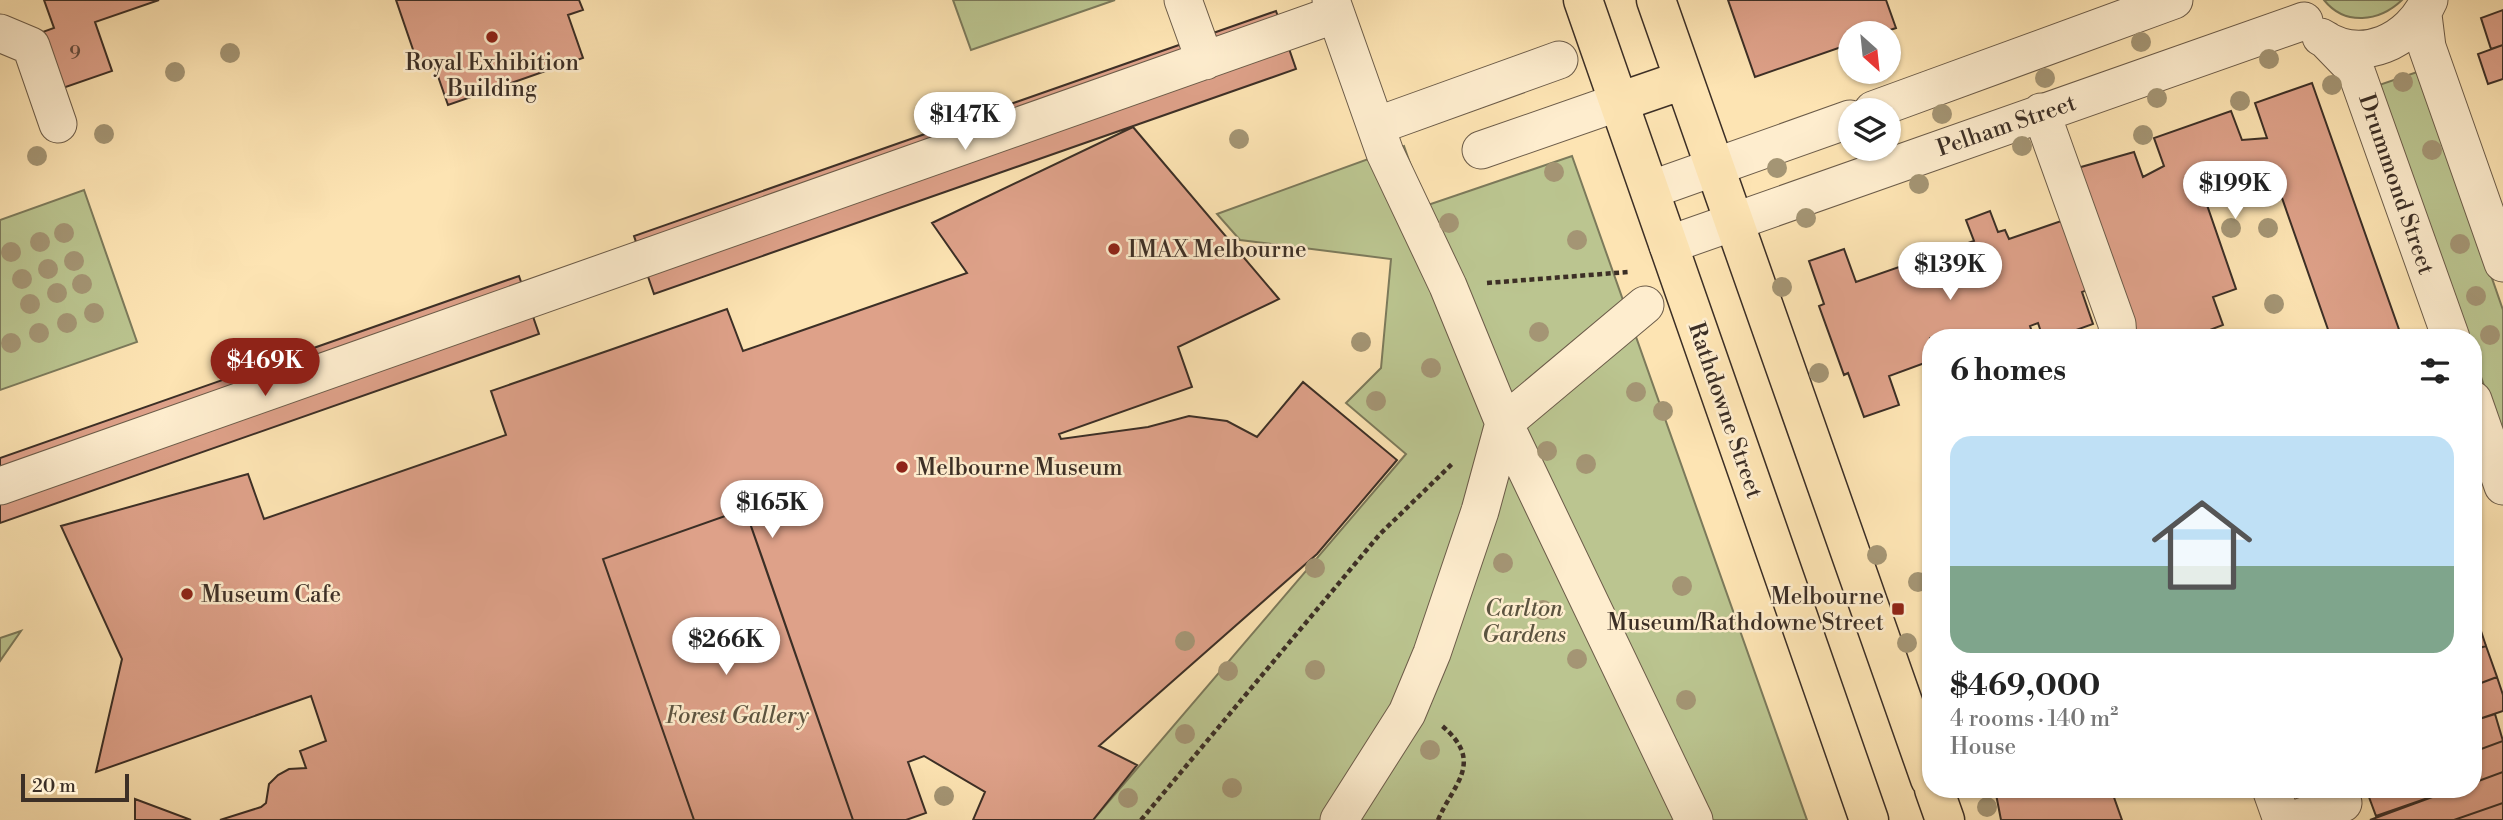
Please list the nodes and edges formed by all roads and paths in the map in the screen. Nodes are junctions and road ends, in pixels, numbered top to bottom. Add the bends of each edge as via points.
1 (1183, 0) edge
2 (1583, 0) edge
3 (1656, 0) edge
4 (2174, 0) edge
5 (1334, 7) edge
6 (2426, 7) edge
7 (2308, 20) edge
8 (0, 33) edge
9 (1559, 60) dead end
10 (1205, 61) junction
11 (1683, 80) junction
12 (1901, 99) edge
13 (1619, 102) junction
14 (2041, 112) junction
15 (1838, 123) edge
16 (58, 124) dead end
17 (1376, 125) junction
18 (1786, 142) junction
19 (1480, 150) dead end
20 (1715, 167) junction
21 (1650, 190) junction
22 (1806, 196) junction
23 (1734, 221) junction
24 (1668, 245) junction
25 (2503, 263) edge
26 (1633, 271) dead end
27 (1448, 286) junction
28 (1645, 305) dead end
29 (2117, 329) edge
30 (2448, 329) edge
31 (1504, 423) junction
32 (2482, 441) edge
33 (1456, 460) dead end
34 (0, 486) edge
35 (2492, 486) edge
36 (1407, 713) junction
37 (1922, 756) edge
38 (1937, 798) edge
39 (2274, 798) edge
40 (2341, 798) edge
41 (1141, 820) edge
42 (1339, 820) edge
43 (1438, 820) edge
44 (1694, 820) edge
45 (1869, 820) edge
46 (1945, 820) edge
47 (2282, 820) edge
48 (2292, 820) edge

1 - 10 street
2 - 13 main road, Rathdowne Street
3 - 11 main road
4 - 12 street
5 - 10 street
5 - 17 street
6 - 7 street via 2409,32 2369,48 2347,48
6 - 25 street via 2427,47
7 - 14 street, Pelham Street
7 - 30 street, Drummond Street via 2356,71
8 - 16 street via 31,46
9 - 17 street
10 - 34 street
11 - 13 main road
11 - 20 main road
13 - 19 street
13 - 21 main road, Rathdowne Street
14 - 22 street, Pelham Street
14 - 29 street
15 - 18 street
17 - 27 street
18 - 20 street
18 - 22 street
20 - 21 street
20 - 23 main road
21 - 24 main road, Rathdowne Street
22 - 23 street, Pelham Street
23 - 24 street, Pelham Street
23 - 37 main road
24 - 45 main road, Rathdowne Street
26 - 27 path
27 - 31 street
28 - 31 street
31 - 36 street via 1451,599
31 - 44 street
32 - 35 street
33 - 41 path via 1380,534
36 - 42 street
36 - 43 path via 1443,726 1459,745 1463,763 1460,783
38 - 46 main road
39 - 47 street
40 - 48 street via 2343,803

